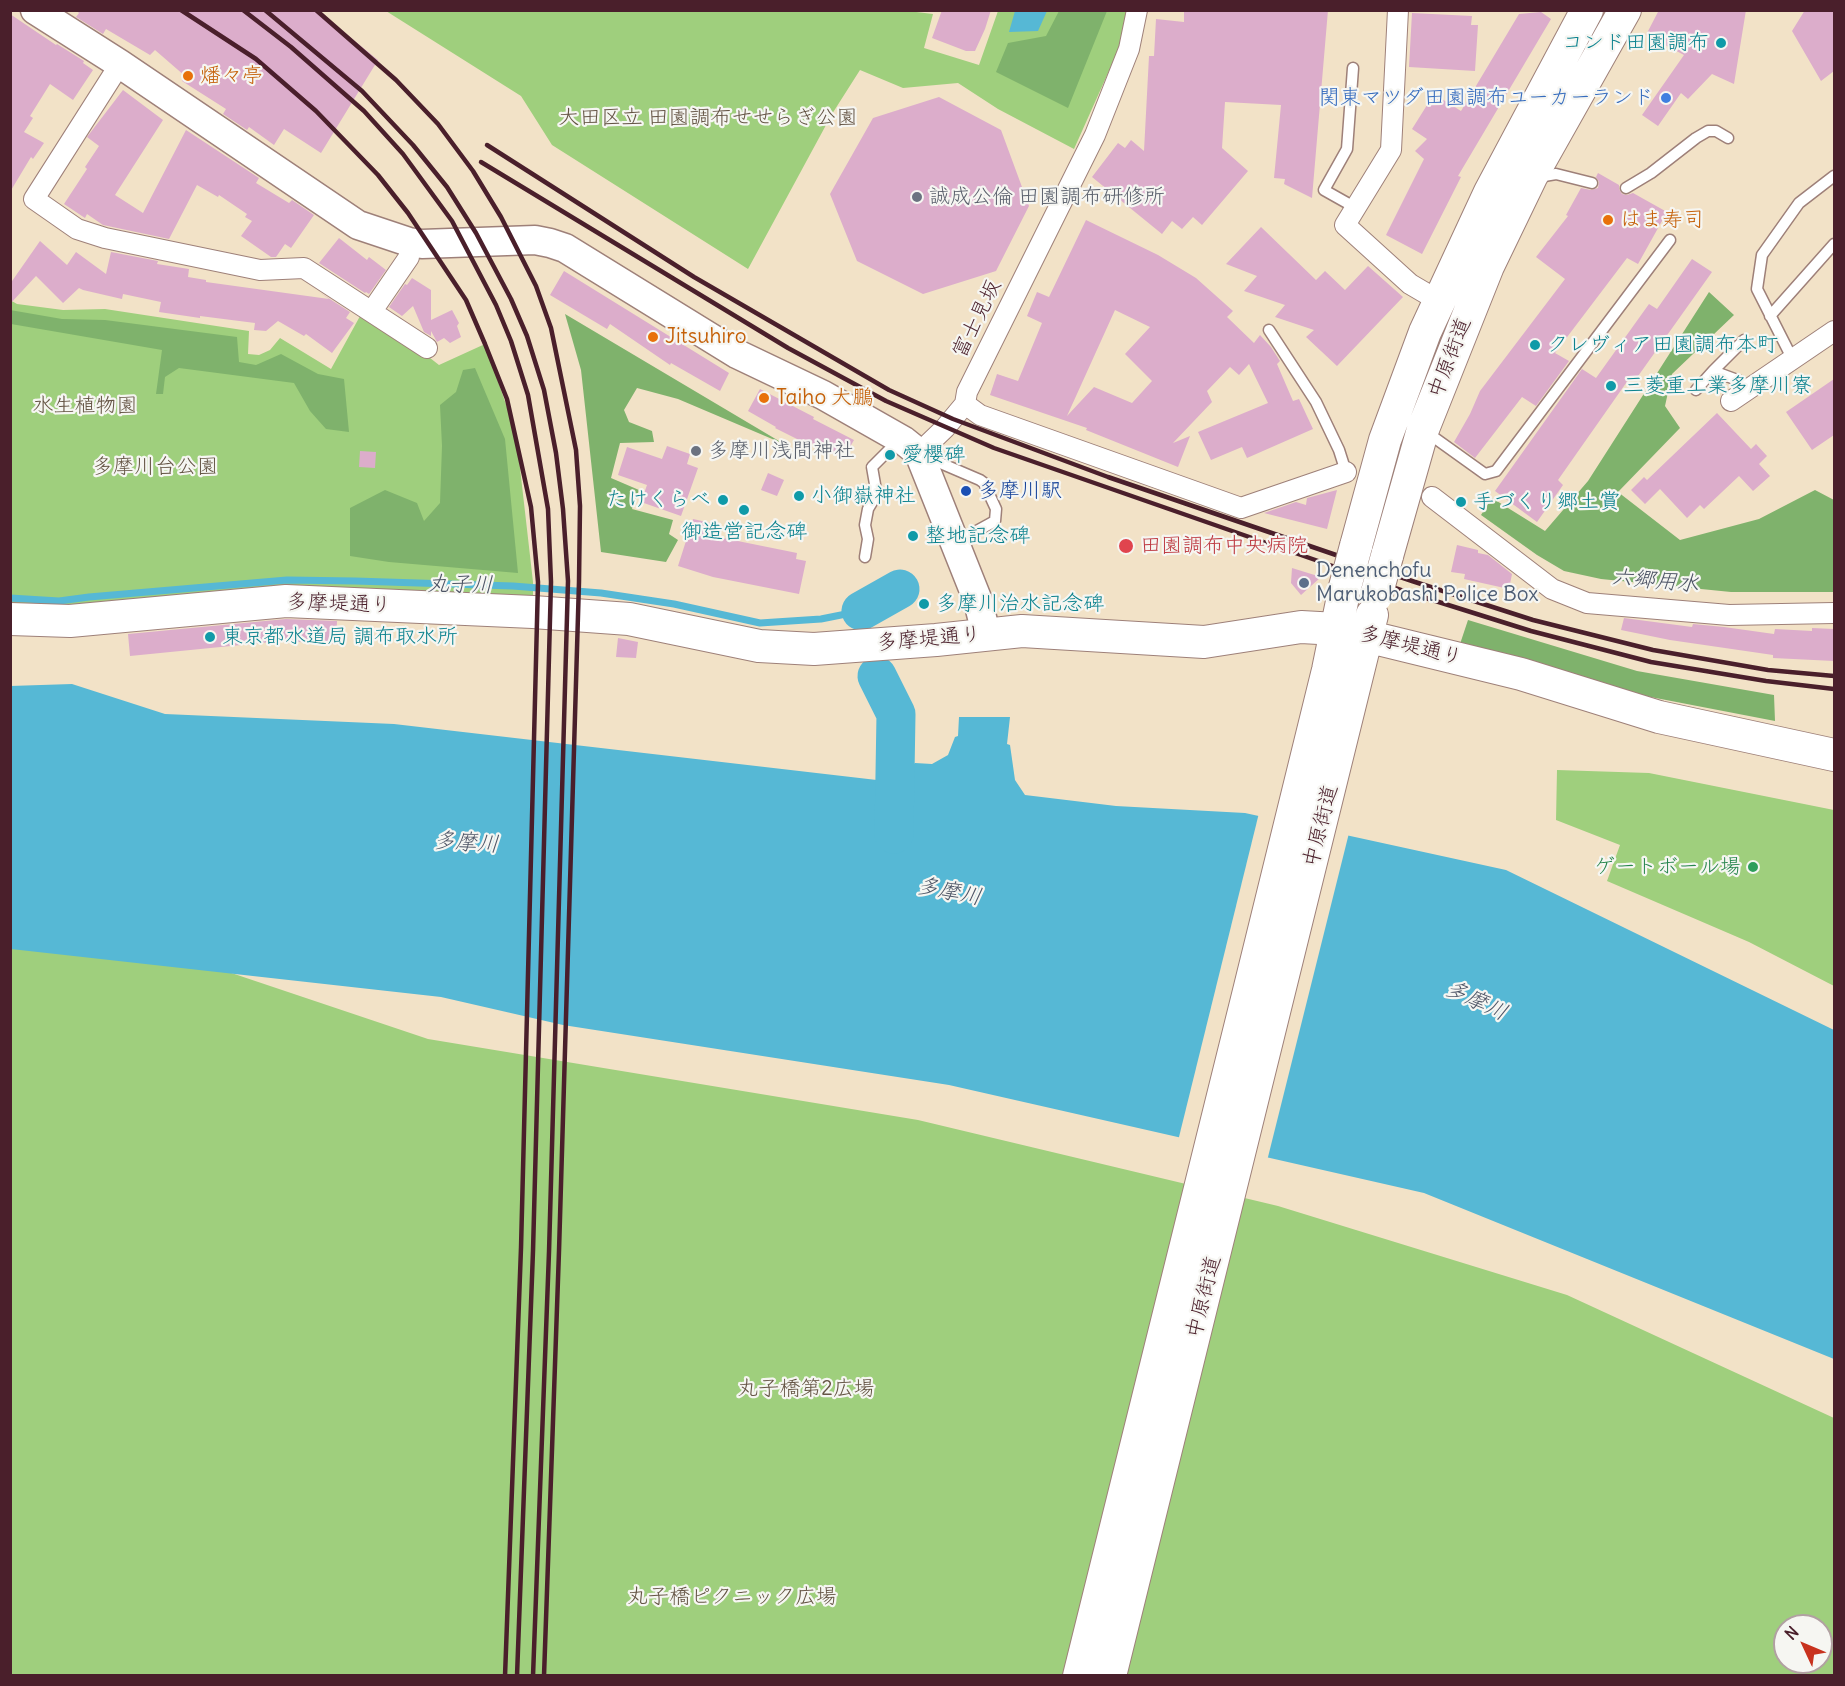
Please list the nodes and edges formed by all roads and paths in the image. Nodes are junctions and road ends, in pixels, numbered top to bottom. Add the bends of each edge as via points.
1 (35, 10) edge
2 (1137, 10) edge
3 (1398, 10) edge
4 (1587, 10) edge
5 (1625, 10) edge
6 (120, 64) junction
7 (1353, 68) dead end
8 (1728, 138) dead end
9 (1834, 176) edge
10 (1532, 177) junction
11 (1593, 183) dead end
12 (1626, 188) dead end
13 (1356, 208) junction
14 (1670, 240) dead end
15 (409, 242) junction
16 (1834, 244) edge
17 (1439, 301) junction
18 (372, 311) junction
19 (1770, 316) junction
20 (1269, 330) dead end
21 (1834, 331) edge
22 (1744, 340) dead end
23 (428, 348) dead end
24 (1793, 360) junction
25 (1713, 371) junction
26 (1696, 390) dead end
27 (1739, 396) joint
28 (965, 404) junction
29 (1423, 429) junction
30 (909, 446) junction
31 (1346, 472) joint
32 (1432, 497) dead end
33 (955, 543) junction
34 (865, 557) dead end
35 (1834, 614) edge
36 (10, 618) edge
37 (1337, 629) junction
38 (986, 634) junction
39 (1367, 635) junction
40 (1834, 755) edge
41 (1079, 1676) edge
42 (1110, 1676) edge

1 - 6 street
2 - 28 street, 富士見坂 via 1129,49 1095,135 967,392
3 - 13 street via 1392,150
4 - 17 main road, 中原街道 via 1499,175
5 - 10 main road, 中原街道
6 - 15 street via 358,225
6 - 18 street via 34,199 77,229 105,238 261,270 304,268
7 - 13 lane via 1347,149 1324,190
8 - 12 lane via 1708,131
9 - 19 lane via 1799,202 1762,255 1756,289
10 - 11 lane via 1556,174
10 - 29 main road, 中原街道 via 1481,282
13 - 17 street via 1345,225 1410,284
14 - 29 lane via 1496,471 1485,474
15 - 18 street via 409,257
15 - 30 street via 535,240 564,248 737,354 823,395
16 - 19 lane
17 - 37 main road, 中原街道, bridge via 1393,416
18 - 23 street
19 - 24 lane
20 - 31 lane via 1316,402
21 - 24 street
22 - 25 lane
24 - 27 street
25 - 26 lane
25 - 27 lane via 1740,381
28 - 30 street, 富士見坂 via 945,428
28 - 31 street via 980,415 1241,508
29 - 39 main road, 中原街道, bridge
30 - 33 street
30 - 33 lane via 984,483 996,509 995,521
30 - 34 lane via 893,448 872,467 876,490 865,525
32 - 35 street via 1552,589 1587,603 1729,615
33 - 38 street via 978,601
36 - 38 main road, 多摩堤通り via 70,621 286,601 629,619 786,648
37 - 38 main road, 多摩堤通り via 1301,627 1204,642 1036,631
37 - 39 main road, 多摩堤通り
37 - 41 main road, 中原街道
39 - 40 main road, 多摩堤通り via 1521,674 1659,717
39 - 42 main road, 中原街道

